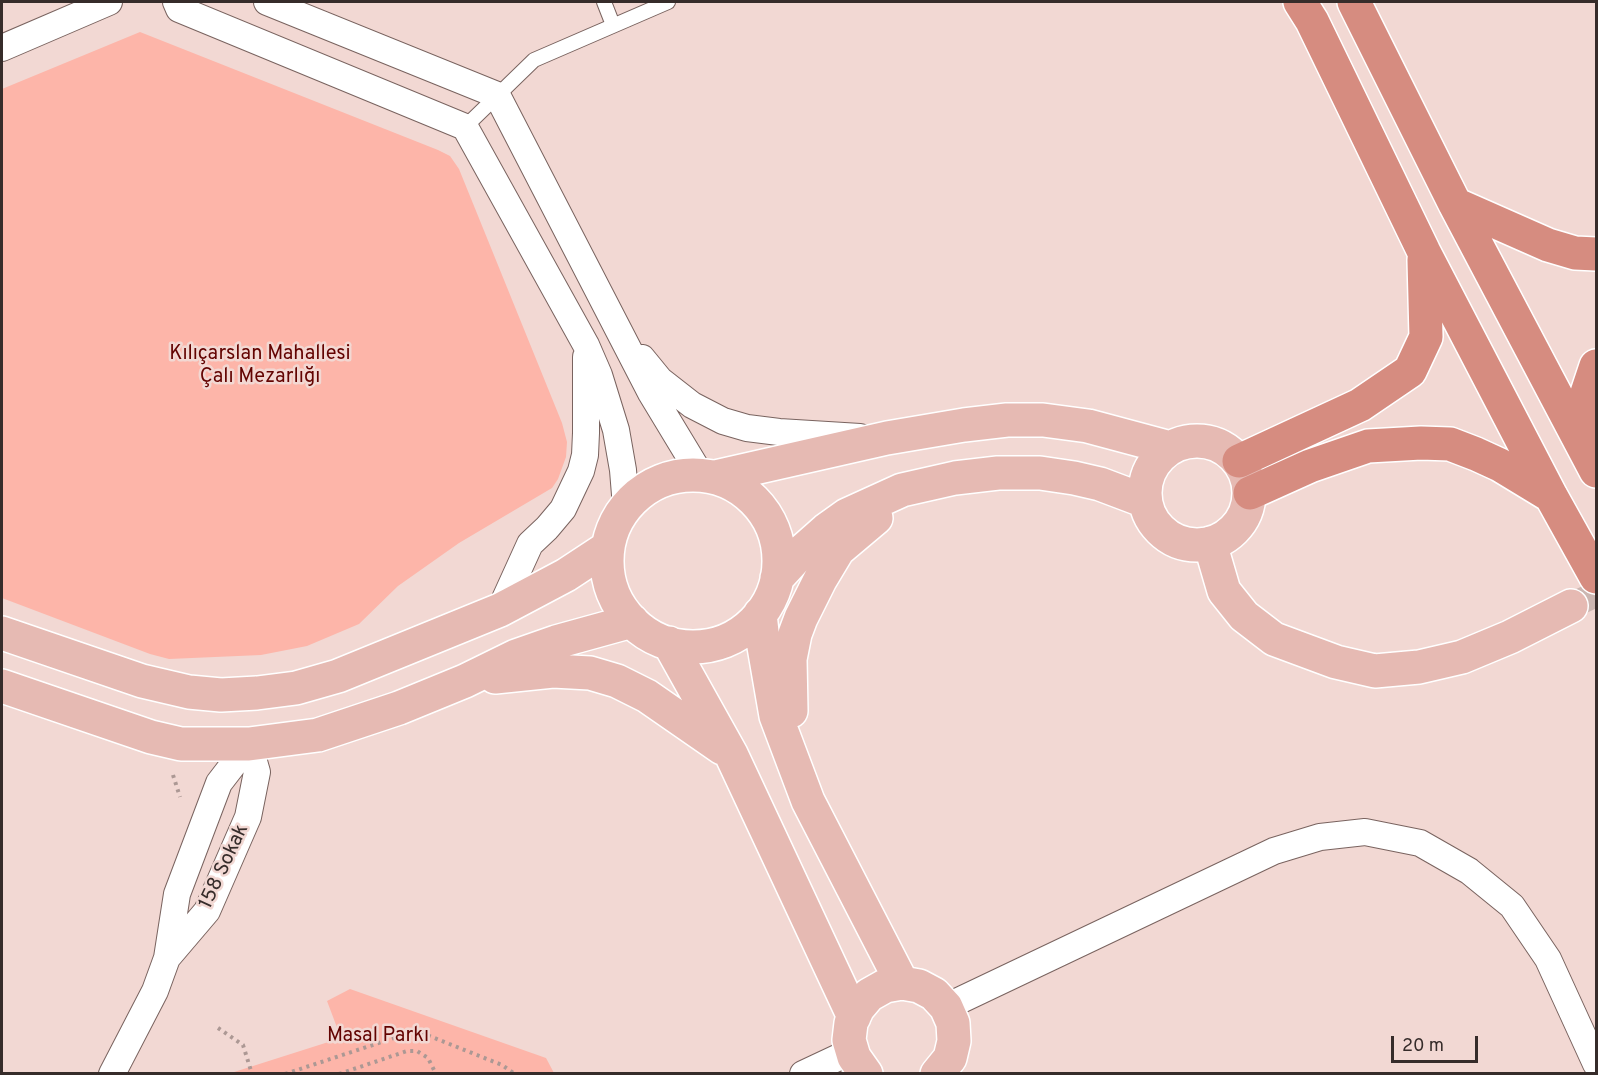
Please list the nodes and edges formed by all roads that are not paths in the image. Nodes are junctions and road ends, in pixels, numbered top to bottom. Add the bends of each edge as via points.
1 (109, 2) edge
2 (176, 2) edge
3 (267, 2) edge
4 (604, 2) edge
5 (668, 2) edge
6 (1300, 2) edge
7 (1354, 2) edge
8 (613, 25) junction
9 (2, 48) edge
10 (497, 94) junction
11 (465, 127) junction
12 (1455, 204) junction
13 (1424, 252) junction
14 (1596, 254) edge
15 (620, 332) junction
16 (586, 345) junction
17 (1596, 366) edge
18 (887, 438) junction
19 (1580, 439) junction
20 (1170, 448) junction
21 (1239, 461) junction
22 (1596, 471) edge
23 (707, 476) junction
24 (902, 490) junction
25 (1250, 493) junction
26 (1551, 496) junction
27 (1145, 501) junction
28 (627, 507) junction
29 (1210, 543) junction
30 (607, 548) junction
31 (1596, 577) edge
32 (777, 578) junction
33 (1571, 606) tunnel mouth
34 (500, 610) junction
35 (760, 614) junction
36 (632, 621) junction
37 (2, 633) edge
38 (669, 643) junction
39 (465, 681) junction
40 (2, 686) edge
41 (256, 693) junction
42 (249, 744) junction
43 (731, 754) junction
44 (792, 758) junction
45 (167, 958) junction
46 (902, 983) junction
47 (946, 1007) junction
48 (854, 1017) junction
49 (859, 1062) edge
50 (1596, 1064) edge
51 (112, 1074) edge
52 (804, 1074) edge
53 (937, 1074) edge

1 - 9 street
2 - 11 street via 179,9
3 - 10 street
4 - 8 lane
5 - 8 lane
6 - 13 highway
7 - 12 highway
8 - 10 lane via 534,60
10 - 11 lane
10 - 15 street
11 - 16 street
12 - 14 highway via 1548,245
12 - 19 highway
13 - 21 highway via 1426,337 1410,371 1360,405
13 - 26 highway
15 - 18 street via 660,380 692,405 723,421 779,432
15 - 23 street via 651,393
16 - 28 street via 616,430
16 - 34 street via 586,434 581,471 563,509 530,544
17 - 19 highway via 1586,396
18 - 20 main road via 996,421 1043,420 1088,426
18 - 23 main road
19 - 22 highway
20 - 21 main road via 1193,440 1211,442 1227,449
20 - 27 main road via 1150,468
21 - 25 main road via 1248,476
23 - 28 main road via 687,475 658,482 634,497
23 - 32 main road via 741,489 761,507 774,531 779,558
24 - 27 main road via 998,473 1041,473 1100,484
24 - 32 main road via 847,515 800,553
24 - 44 main road via 838,550 801,618 790,659
25 - 26 highway via 1368,446 1420,443 1450,444 1476,454
25 - 29 main road via 1239,525 1226,537
26 - 31 highway
27 - 29 main road via 1162,532 1193,545
28 - 30 main road via 616,520
29 - 33 main road via 1224,591 1244,616 1266,634 1335,662 1376,670 1419,667 1462,657
30 - 34 main road
30 - 36 main road via 607,577 618,604
32 - 35 main road
34 - 41 main road via 338,676 296,688
35 - 38 main road via 744,630 718,643 689,647
35 - 44 main road via 776,716
36 - 38 main road
36 - 39 main road via 516,656
37 - 41 main road via 142,681 189,692
38 - 43 main road
39 - 42 main road via 318,735
39 - 43 main road via 553,671 602,676 647,696
40 - 42 main road via 151,737 181,744
41 - 42 main road
42 - 45 street via 219,783 177,894
42 - 45 street, 158 Sokak via 257,772 248,817 207,911
43 - 48 main road
44 - 46 main road via 808,801
45 - 51 street, 158 Sokak via 155,991
46 - 47 main road via 934,994
46 - 48 main road via 869,995
47 - 50 street via 1274,850 1320,837 1365,832 1420,843 1469,871 1512,906 1548,959
47 - 53 main road via 953,1023 954,1041 950,1058
48 - 49 main road via 849,1040
49 - 52 street

